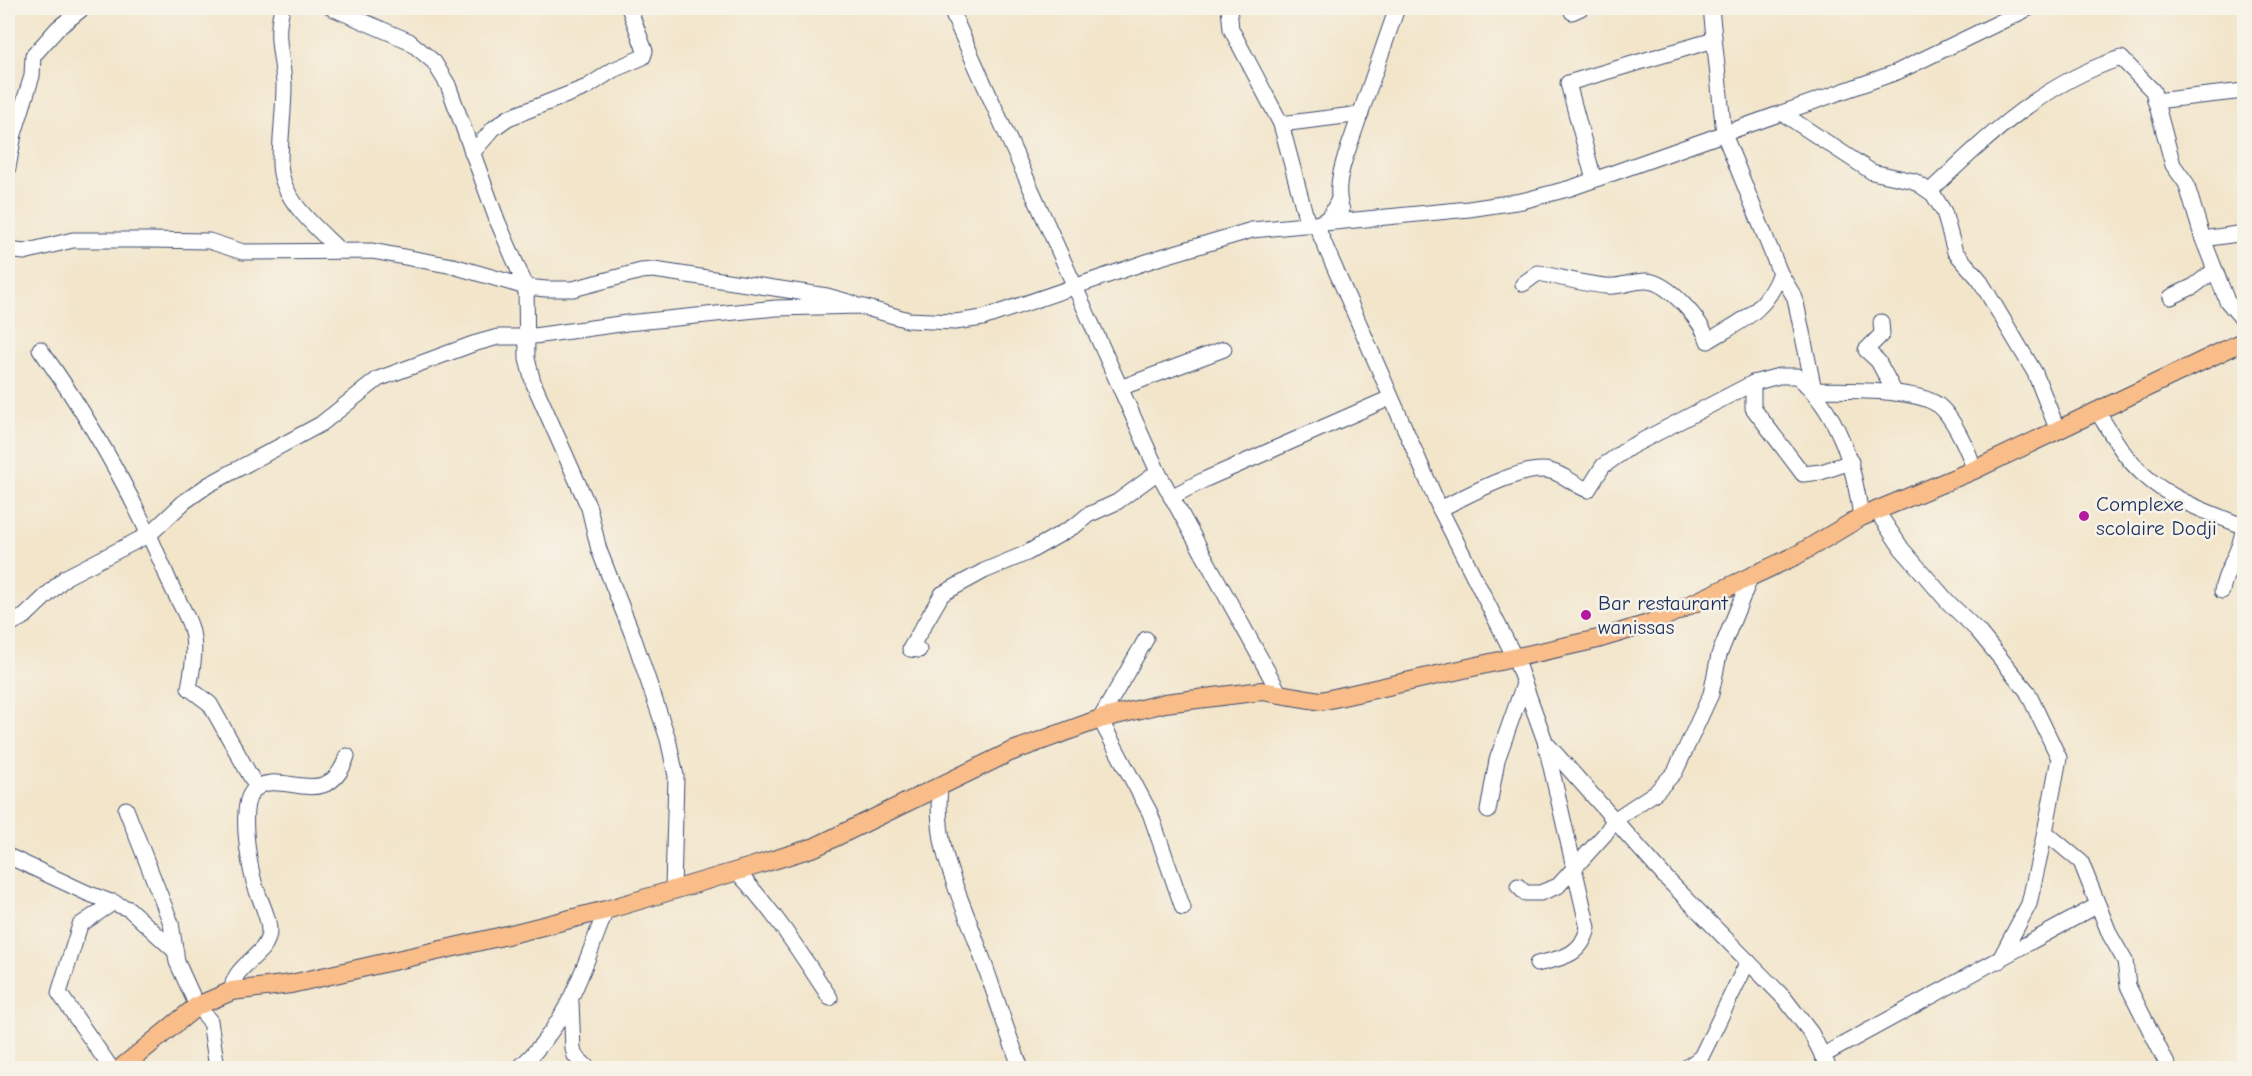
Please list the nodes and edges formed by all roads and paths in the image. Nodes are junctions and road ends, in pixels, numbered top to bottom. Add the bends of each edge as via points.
1 (83, 8) edge
2 (282, 8) edge
3 (332, 8) edge
4 (629, 8) edge
5 (950, 8) edge
6 (1229, 8) edge
7 (1397, 8) edge
8 (1711, 8) edge
9 (2029, 8) edge
10 (1714, 40) junction
11 (2244, 91) edge
12 (2156, 101) junction
13 (1782, 113) junction
14 (1361, 114) junction
15 (1281, 124) junction
16 (1724, 134) junction
17 (472, 153) junction
18 (8, 168) edge
19 (1594, 180) junction
20 (1930, 191) junction
21 (1338, 201) junction
22 (1346, 222) junction
23 (1312, 225) junction
24 (2244, 233) edge
25 (2203, 239) junction
26 (8, 250) edge
27 (339, 250) junction
28 (2215, 270) junction
29 (1780, 273) junction
30 (1523, 284) dead end
31 (526, 287) junction
32 (1074, 288) junction
33 (2171, 297) dead end
34 (860, 306) junction
35 (527, 310) junction
36 (2244, 321) edge
37 (1881, 322) dead end
38 (508, 337) junction
39 (526, 337) junction
40 (2244, 341) edge
41 (40, 349) dead end
42 (1224, 349) dead end
43 (1753, 382) junction
44 (1120, 388) junction
45 (1814, 390) junction
46 (1895, 393) junction
47 (1390, 398) junction
48 (2097, 411) junction
49 (2058, 430) junction
50 (1851, 462) junction
51 (1974, 470) junction
52 (1158, 472) junction
53 (1171, 497) junction
54 (1440, 509) junction
55 (1868, 514) junction
56 (2244, 526) edge
57 (150, 534) junction
58 (1751, 576) junction
59 (2222, 591) dead end
60 (8, 625) edge
61 (1146, 639) dead end
62 (919, 650) dead end
63 (1515, 658) junction
64 (1524, 684) junction
65 (1280, 694) junction
66 (1100, 719) junction
67 (1545, 741) junction
68 (347, 756) dead end
69 (940, 786) junction
70 (257, 788) junction
71 (126, 809) dead end
72 (1488, 811) dead end
73 (1614, 820) junction
74 (2045, 832) junction
75 (8, 856) edge
76 (1574, 868) junction
77 (736, 871) junction
78 (1518, 886) dead end
79 (673, 889) junction
80 (114, 902) junction
81 (2098, 905) junction
82 (1183, 908) dead end
83 (606, 910) junction
84 (176, 952) junction
85 (1748, 961) junction
86 (1999, 961) junction
87 (1537, 964) dead end
88 (232, 991) junction
89 (830, 998) dead end
90 (571, 1002) junction
91 (197, 1006) junction
92 (1825, 1062) edge
93 (111, 1068) edge
94 (121, 1068) edge
95 (217, 1068) edge
96 (519, 1068) edge
97 (588, 1068) edge
98 (1021, 1068) edge
99 (1686, 1068) edge
100 (2169, 1068) edge

1 - 18 street via 33,56 32,76
2 - 27 street via 277,40 284,84 280,167 288,192 303,214
3 - 17 street via 409,40 434,62 448,86
4 - 17 street via 645,51 643,57 587,87 508,118
5 - 32 street
6 - 15 street via 1231,29
7 - 14 street
8 - 10 street
9 - 13 street via 1897,72
10 - 16 street
10 - 19 street via 1568,83
11 - 12 street
12 - 20 street via 2153,91 2121,58 2081,72 1999,125 1989,139
12 - 25 street via 2173,165 2186,183
13 - 16 street
13 - 20 street via 1872,172 1914,182
14 - 15 street
14 - 21 street via 1344,161
15 - 23 street
16 - 19 street
16 - 29 street
17 - 31 street
19 - 22 street via 1522,201
20 - 49 street via 1944,212 1956,252 1987,291 2041,384
21 - 22 street
21 - 23 street via 1330,217
22 - 23 street
23 - 32 street via 1252,230
23 - 47 street
24 - 25 street
25 - 28 street
26 - 27 street via 24,252 73,240 149,240 209,241 243,252
27 - 31 street via 372,251 453,266
28 - 33 street
28 - 36 street via 2227,301
29 - 30 street via 1772,293 1755,314 1708,340 1690,313 1656,282 1609,286 1538,273
29 - 45 street via 1795,298
31 - 34 street via 573,289 654,270 843,298
31 - 35 street
32 - 34 street via 983,318 955,322 909,320
32 - 44 street
34 - 39 street via 776,308
35 - 38 street
35 - 39 street
37 - 46 street via 1882,334 1866,350 1878,362
38 - 39 street
38 - 57 street via 472,344 378,379 321,424 208,485
39 - 79 street via 533,382 589,508 599,550 668,739 676,776
40 - 48 main road
41 - 57 street via 95,433
42 - 44 street
43 - 45 street via 1797,376
43 - 50 street via 1753,408 1803,474
43 - 54 street via 1630,447 1602,466 1588,490 1550,471 1537,471 1498,483
44 - 52 street
45 - 46 street
45 - 50 street
46 - 51 street via 1938,405 1968,449
47 - 53 street
47 - 54 street
48 - 49 main road
48 - 56 street via 2131,461 2152,482 2197,508
49 - 51 main road
50 - 55 street
51 - 55 main road
52 - 53 street
52 - 62 street via 1117,502 1027,553 942,594 910,649
53 - 65 street
54 - 63 street
55 - 58 main road
55 - 74 street via 1978,631 2027,691 2059,758
56 - 59 street via 2243,537 2224,574
57 - 60 street via 66,577 25,616
57 - 70 street via 190,626 195,660 189,687 210,704
58 - 63 main road via 1651,623
58 - 73 street via 1719,655 1711,694 1679,765 1656,792
61 - 66 street
63 - 64 street
63 - 65 main road via 1321,701
64 - 67 street
64 - 72 street via 1497,760
65 - 66 main road via 1262,691 1165,703
66 - 69 main road via 1010,752
66 - 82 street via 1150,813
67 - 73 street
67 - 76 street
68 - 70 street via 337,775 312,788 271,781
69 - 77 main road via 815,847
69 - 98 street via 938,820 944,856
70 - 88 street via 248,802 246,832 254,880 269,929 268,940 236,975
71 - 84 street via 171,923
73 - 76 street
73 - 85 street
74 - 81 street via 2081,862
74 - 86 street via 2029,903
75 - 80 street
76 - 78 street via 1548,891 1527,893
76 - 87 street via 1588,922 1586,935 1582,945 1568,956
77 - 79 main road
77 - 89 street via 760,895
79 - 83 main road
80 - 84 street via 129,909
80 - 93 street via 80,925 59,993
81 - 86 street
81 - 100 street via 2125,961 2128,986
83 - 88 main road via 291,984
83 - 90 street
84 - 91 street
85 - 92 street via 1800,1018
85 - 99 street via 1701,1057
86 - 92 street
88 - 91 main road
90 - 96 street via 553,1032
90 - 97 street via 573,1049
91 - 94 main road
91 - 95 street via 210,1021

